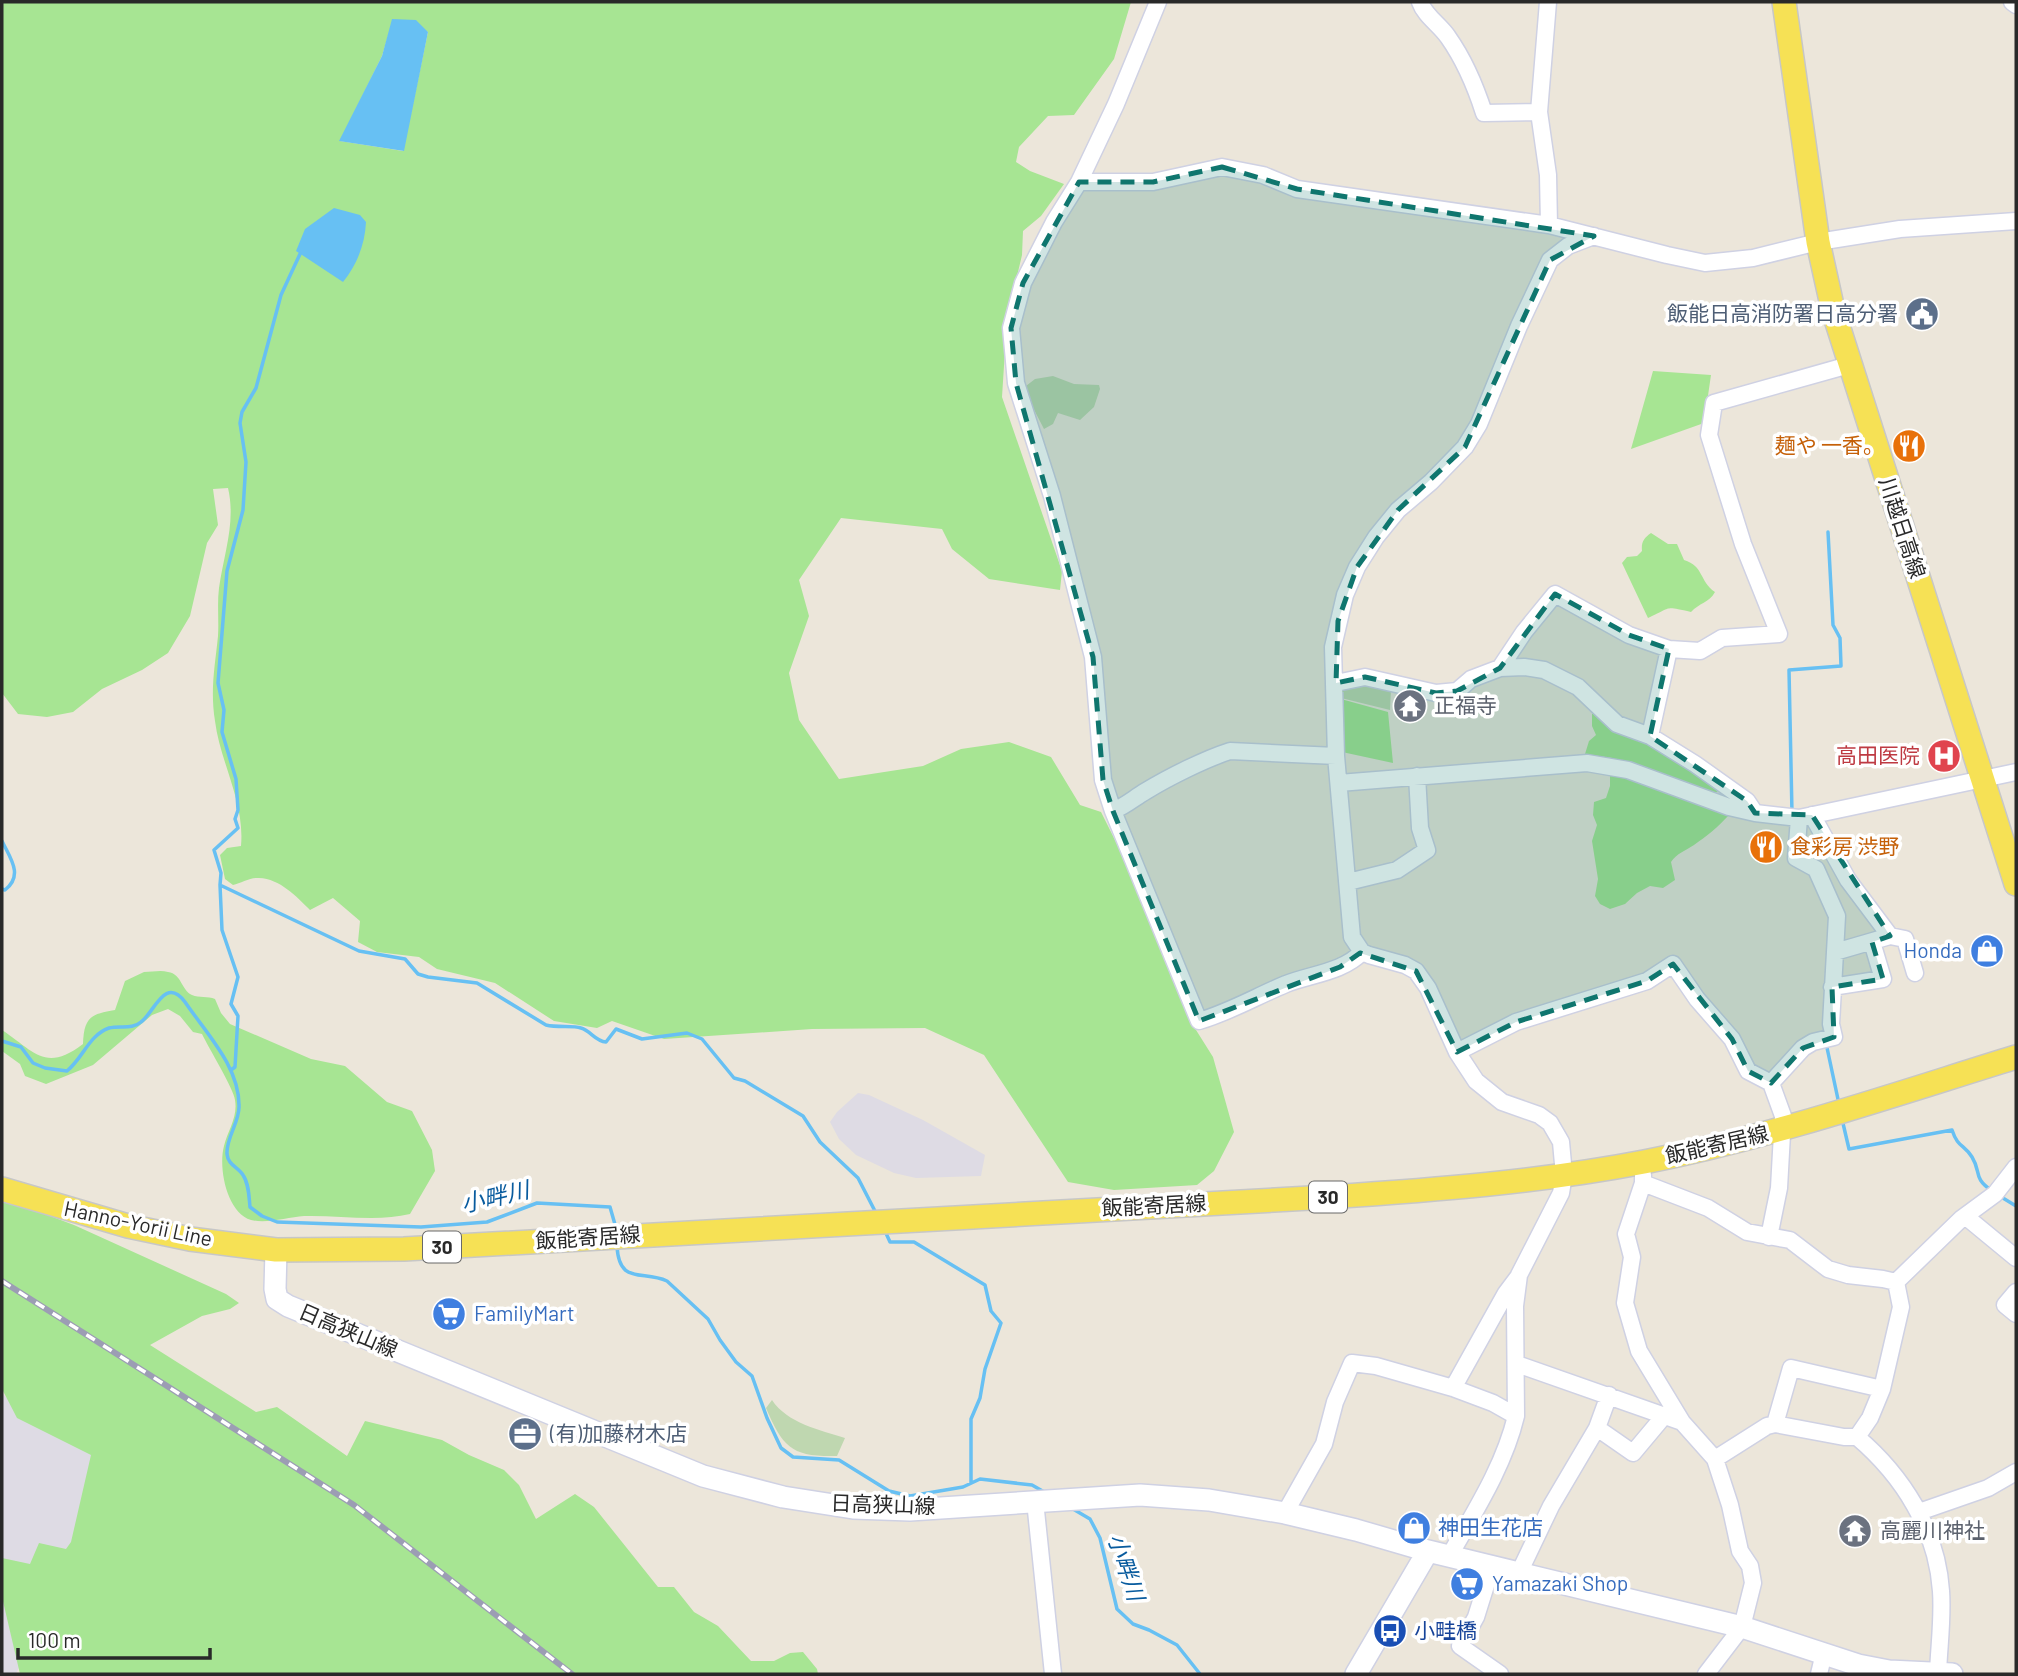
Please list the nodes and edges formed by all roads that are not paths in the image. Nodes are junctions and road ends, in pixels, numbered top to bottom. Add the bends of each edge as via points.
1 (1158, 2) edge
2 (1420, 2) edge
3 (1548, 2) edge
4 (2012, 2) edge
5 (1786, 3) edge
6 (2016, 5) edge
7 (1539, 112) junction
8 (1079, 182) junction
9 (2016, 221) edge
10 (1549, 225) junction
11 (1594, 236) junction
12 (1818, 242) junction
13 (1849, 365) junction
14 (1669, 649) junction
15 (1500, 668) junction
16 (1335, 683) junction
17 (1650, 736) junction
18 (1336, 756) junction
19 (2016, 772) edge
20 (1418, 775) junction
21 (1981, 779) junction
22 (1339, 783) junction
23 (1113, 811) junction
24 (1755, 813) junction
25 (1805, 817) junction
26 (1348, 882) junction
27 (2016, 884) edge
28 (1890, 936) junction
29 (1872, 942) junction
30 (1362, 952) junction
31 (1835, 952) junction
32 (1915, 973) dead end
33 (1832, 987) junction
34 (1457, 1052) junction
35 (2016, 1057) edge
36 (1771, 1083) junction
37 (1784, 1129) junction
38 (2016, 1167) edge
39 (1644, 1173) junction
40 (1564, 1175) junction
41 (2, 1189) edge
42 (1965, 1216) junction
43 (1769, 1237) junction
44 (276, 1250) junction
45 (2016, 1258) edge
46 (1519, 1275) junction
47 (1895, 1282) junction
48 (2016, 1292) edge
49 (2016, 1314) edge
50 (1517, 1364) junction
51 (1453, 1388) junction
52 (1882, 1389) junction
53 (1609, 1395) junction
54 (1516, 1416) junction
55 (1664, 1416) junction
56 (1682, 1422) junction
57 (1775, 1424) junction
58 (1597, 1428) junction
59 (1857, 1437) junction
60 (1715, 1458) junction
61 (2016, 1472) edge
62 (1040, 1500) junction
63 (1919, 1512) junction
64 (1285, 1513) junction
65 (1428, 1551) junction
66 (1450, 1555) junction
67 (1492, 1566) junction
68 (1519, 1573) junction
69 (1742, 1627) junction
70 (1824, 1653) junction
71 (1945, 1673) edge
72 (1053, 1674) edge
73 (1356, 1674) edge
74 (1500, 1674) edge
75 (1706, 1674) edge
76 (1819, 1674) edge

1 - 8 street
2 - 7 street via 1471,73 1484,113
3 - 7 street
4 - 6 street
5 - 12 main road, 川越日高線
7 - 10 street
8 - 10 street via 1153,182 1222,166 1297,189
8 - 23 street via 1023,283 1011,328 1016,383 1052,496 1093,657 1104,780
9 - 12 street via 1900,229
10 - 11 street
11 - 12 street via 1705,263 1753,258
11 - 16 street via 1568,246 1550,260 1485,413 1465,447 1398,510 1357,567 1338,621 1333,648
12 - 13 main road, 川越日高線
13 - 14 street via 1714,403 1709,435 1743,544 1779,634 1722,638 1700,651
13 - 21 main road, 川越日高線
14 - 15 street via 1629,635 1555,594
14 - 17 street
15 - 16 street via 1471,679 1457,691 1436,693 1365,677
15 - 17 street via 1544,670 1578,687 1617,724
16 - 18 street
17 - 24 street via 1747,801
18 - 22 street
18 - 23 street via 1230,751
19 - 21 street
20 - 22 street
20 - 24 street via 1603,764
20 - 26 street via 1420,828 1427,850 1397,870
21 - 25 street
21 - 27 main road, 川越日高線
22 - 26 street
23 - 30 street via 1199,1021 1340,967
24 - 25 street
25 - 28 street
25 - 31 street via 1796,858 1816,869 1837,916
26 - 30 street via 1352,937
28 - 29 street
28 - 32 street via 1905,939
29 - 31 street
29 - 33 street via 1883,979
30 - 34 street via 1416,971
31 - 33 street
33 - 36 street via 1828,1039 1803,1048
34 - 36 street via 1516,1022 1647,981 1673,964 1732,1040 1748,1071
34 - 40 street via 1476,1081 1502,1102 1550,1123 1562,1142
35 - 37 main road, 飯能寄居線 / 30
36 - 37 street
37 - 39 main road, 飯能寄居線 / 30
37 - 43 street
38 - 42 street via 1995,1194
39 - 40 main road, 飯能寄居線 / 30
39 - 43 street via 1747,1232
39 - 56 street via 1626,1234 1632,1257 1625,1303 1639,1351
40 - 44 main road, 飯能寄居線 / 30 via 1328,1197 404,1250
40 - 46 street via 1561,1193
41 - 44 main road, Hanno-Yorii Line / 30 via 128,1226
42 - 45 street
42 - 47 street
43 - 47 street via 1790,1240 1828,1269
44 - 62 main road, 日高狭山線 via 277,1299 288,1306 703,1476 783,1497 853,1508 910,1510
46 - 50 street
46 - 51 street
47 - 52 street via 1901,1307
48 - 49 street via 2004,1305
50 - 53 street
50 - 54 street
51 - 54 street
51 - 64 street via 1352,1363 1324,1444
52 - 57 street via 1791,1368
52 - 59 street
53 - 55 street
53 - 58 street
54 - 66 street via 1486,1493
55 - 56 street
55 - 58 street via 1633,1453
56 - 60 street
57 - 59 street
57 - 60 street
58 - 68 street via 1551,1506
59 - 63 street via 1892,1471
60 - 69 street via 1753,1583
61 - 63 street via 1988,1488
62 - 64 main road, 日高狭山線 via 1179,1497
62 - 72 street
63 - 71 street via 1936,1553
64 - 65 main road, 日高狭山線
65 - 66 main road, 日高狭山線
65 - 73 main road
66 - 67 main road, 日高狭山線
67 - 68 main road, 日高狭山線
67 - 74 street via 1476,1617 1460,1646
68 - 69 main road, 日高狭山線
69 - 70 main road, 日高狭山線
69 - 75 street
70 - 71 main road, 日高狭山線 via 1889,1671
70 - 76 street

